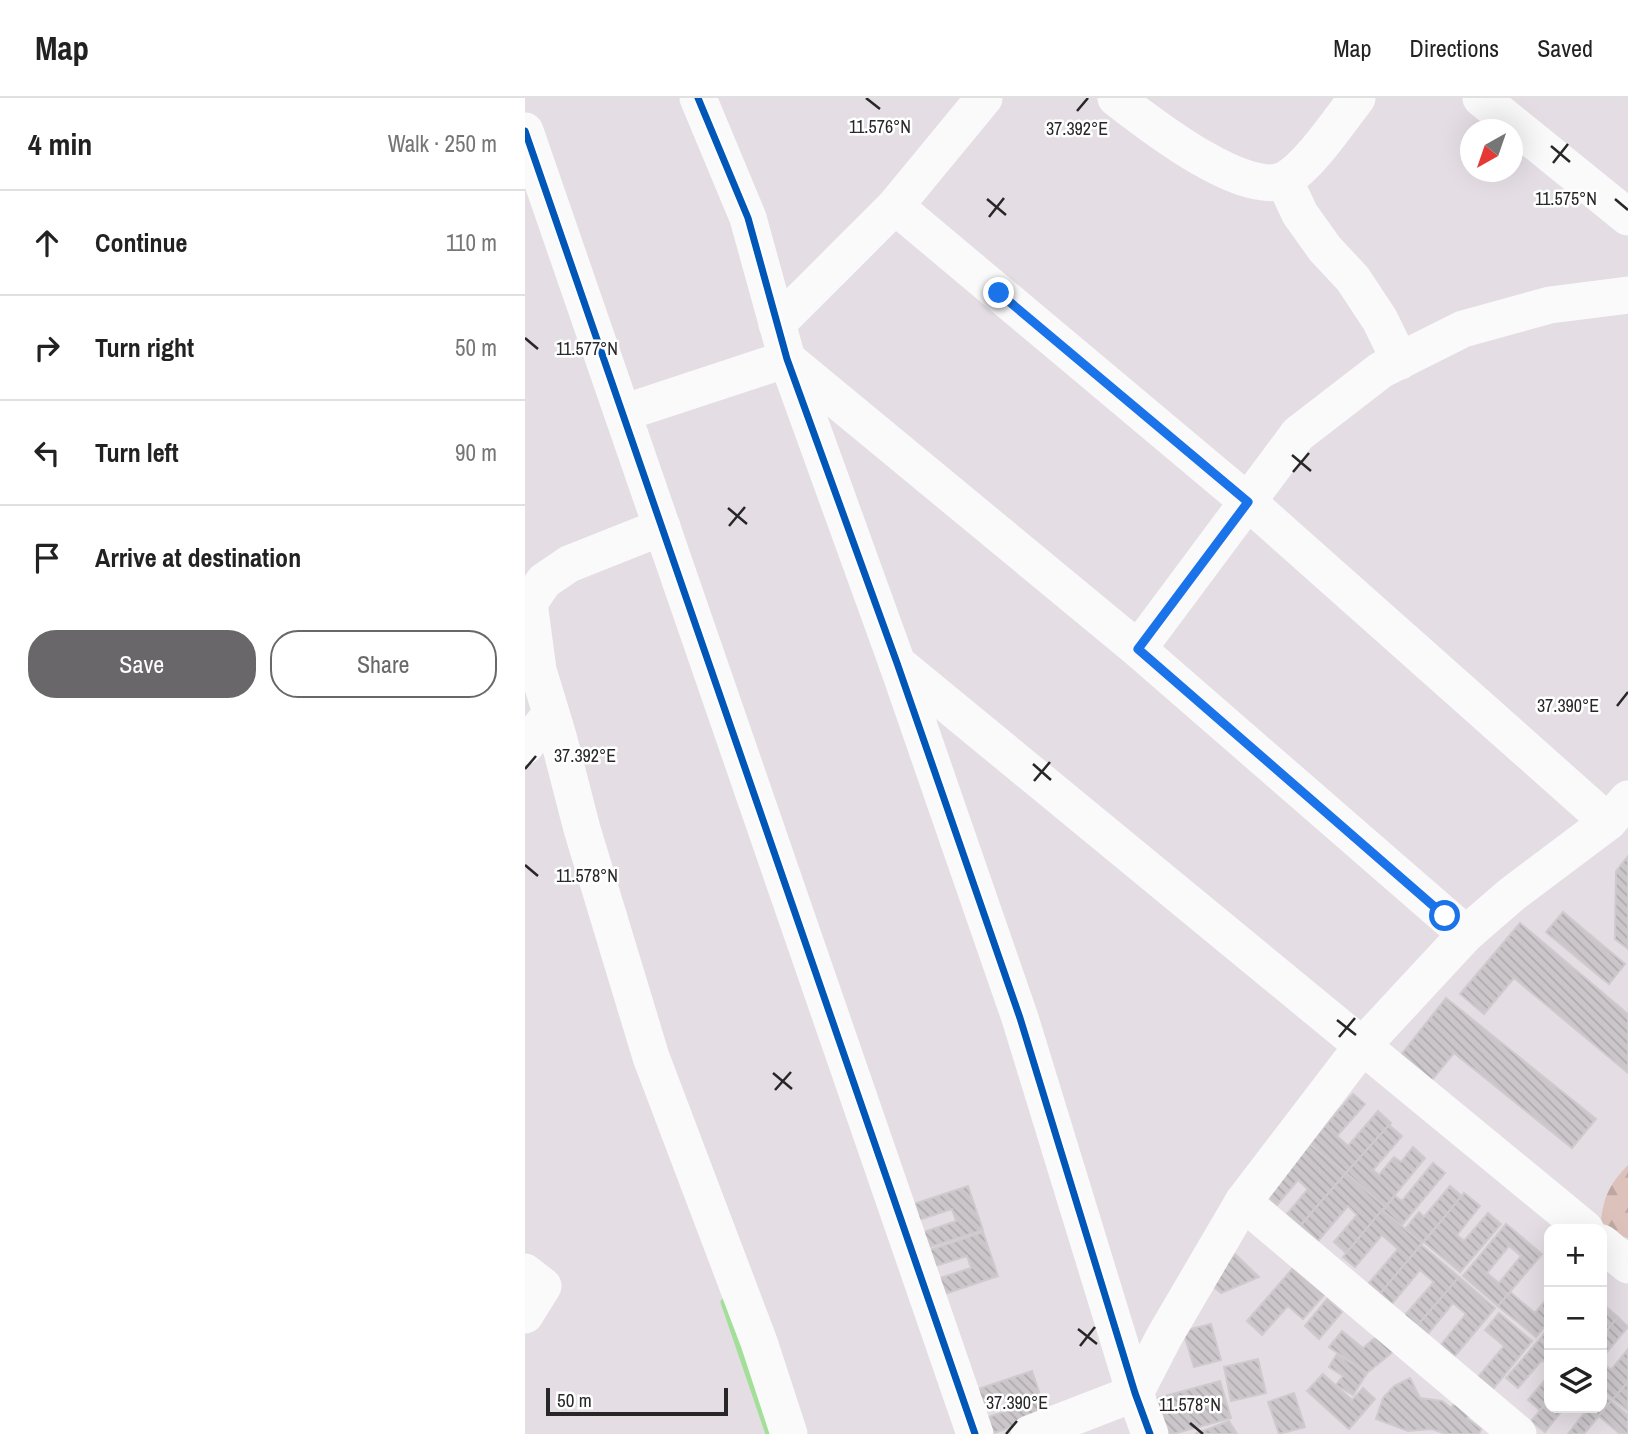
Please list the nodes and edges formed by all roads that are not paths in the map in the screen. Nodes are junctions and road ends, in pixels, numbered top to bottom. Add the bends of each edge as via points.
1 (698, 98) edge
2 (984, 98) edge
3 (1116, 98) edge
4 (1357, 98) edge
5 (1481, 98) edge
6 (525, 131) edge
7 (1284, 180) junction
8 (895, 206) junction
9 (1628, 217) edge
10 (1628, 295) edge
11 (777, 324) junction
12 (787, 359) junction
13 (1400, 360) junction
14 (623, 413) junction
15 (1248, 502) junction
16 (662, 527) junction
17 (1138, 649) junction
18 (897, 663) junction
19 (541, 726) edge
20 (1618, 811) edge
21 (1466, 934) junction
22 (1363, 1045) junction
23 (1243, 1202) junction
24 (1579, 1224) edge
25 (1607, 1247) edge
26 (1628, 1265) edge
27 (1135, 1393) junction
28 (1514, 1433) edge
29 (789, 1434) edge
30 (975, 1434) edge
31 (1029, 1434) edge
32 (1150, 1434) edge

1 - 11 street via 748,218
2 - 8 street
3 - 7 street via 1233,175 1261,184
4 - 7 street via 1302,166
5 - 9 street
6 - 14 street
7 - 13 street via 1300,214 1353,279
8 - 11 street
8 - 15 street
10 - 13 street via 1550,305 1463,329
11 - 12 street
12 - 14 street
12 - 17 street
12 - 18 street
13 - 15 street via 1298,434
14 - 16 street
15 - 17 street
15 - 20 street
16 - 19 street via 569,564 544,581 529,603
16 - 30 street
17 - 21 street
18 - 22 street
18 - 27 street via 1020,1018
19 - 29 street via 582,829 652,1057
20 - 21 street
21 - 22 street
22 - 23 street
22 - 24 street
23 - 27 street
23 - 28 street
25 - 26 street
27 - 31 street
27 - 32 street

